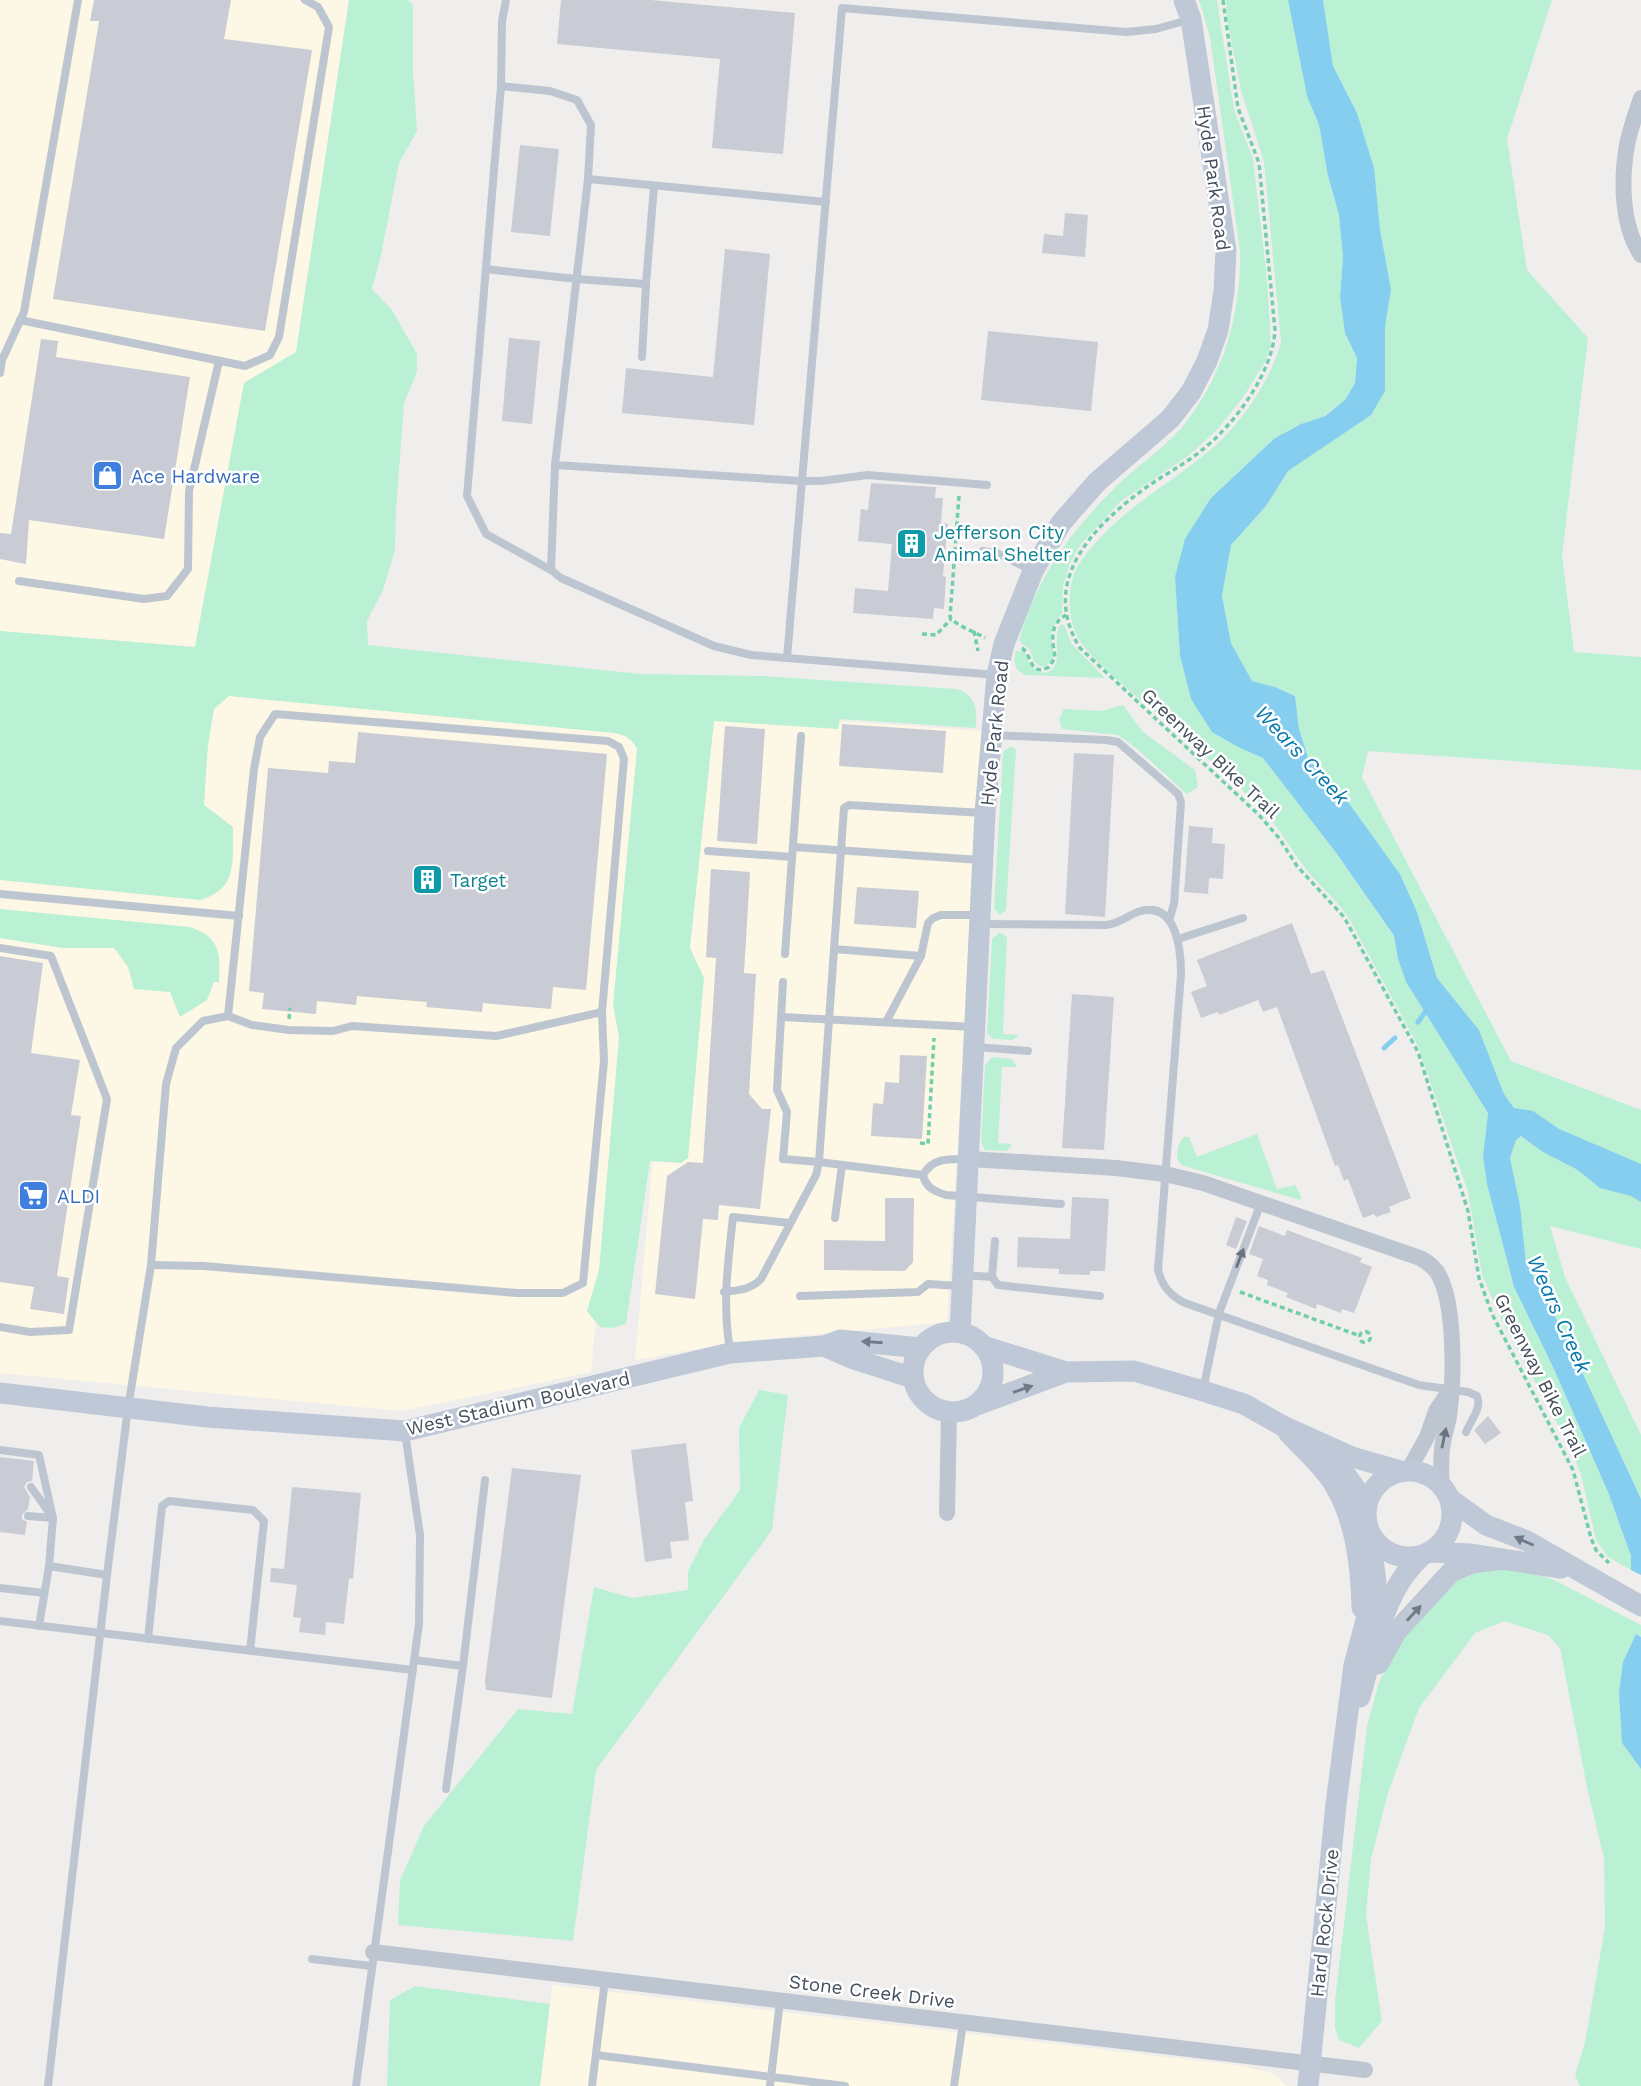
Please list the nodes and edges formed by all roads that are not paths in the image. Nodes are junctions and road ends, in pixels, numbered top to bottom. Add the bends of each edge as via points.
1 (78, 0) edge
2 (305, 0) edge
3 (506, 0) edge
4 (839, 4) edge
5 (1188, 9) edge
6 (501, 86) junction
7 (1641, 98) edge
8 (588, 179) junction
9 (654, 186) junction
10 (825, 202) junction
11 (1641, 255) edge
12 (486, 269) junction
13 (576, 279) junction
14 (646, 284) junction
15 (20, 320) junction
16 (642, 357) dead end
17 (219, 361) junction
18 (0, 373) edge
19 (555, 465) junction
20 (802, 481) junction
21 (988, 485) dead end
22 (983, 551) dead end
23 (551, 570) junction
24 (1033, 571) junction
25 (19, 581) dead end
26 (787, 658) junction
27 (997, 675) junction
28 (992, 734) junction
29 (801, 736) dead end
30 (985, 813) junction
31 (793, 847) junction
32 (841, 850) junction
33 (708, 851) dead end
34 (792, 857) junction
35 (983, 860) junction
36 (0, 894) edge
37 (239, 916) junction
38 (1243, 918) dead end
39 (980, 920) junction
40 (1169, 920) junction
41 (1178, 939) junction
42 (0, 948) edge
43 (834, 949) junction
44 (785, 954) dead end
45 (921, 956) junction
46 (783, 982) dead end
47 (602, 1012) junction
48 (228, 1016) junction
49 (781, 1017) junction
50 (828, 1019) junction
51 (886, 1022) junction
52 (976, 1037) junction
53 (1028, 1051) dead end
54 (970, 1159) junction
55 (819, 1163) junction
56 (842, 1165) junction
57 (1165, 1174) junction
58 (923, 1175) junction
59 (968, 1197) junction
60 (1261, 1203) junction
61 (1061, 1204) dead end
62 (835, 1218) dead end
63 (790, 1223) junction
64 (995, 1241) dead end
65 (151, 1265) junction
66 (992, 1277) junction
67 (963, 1281) junction
68 (724, 1292) junction
69 (800, 1296) dead end
70 (1100, 1296) dead end
71 (1219, 1313) junction
72 (0, 1327) edge
73 (960, 1332) junction
74 (824, 1346) junction
75 (921, 1348) junction
76 (986, 1348) junction
77 (730, 1353) junction
78 (1066, 1373) junction
79 (913, 1378) junction
80 (1450, 1390) junction
81 (1203, 1391) junction
82 (0, 1393) edge
83 (979, 1404) junction
84 (128, 1408) junction
85 (950, 1413) junction
86 (1282, 1425) junction
87 (405, 1431) junction
88 (1466, 1432) dead end
89 (0, 1450) edge
90 (1405, 1471) junction
91 (485, 1480) dead end
92 (31, 1487) dead end
93 (1446, 1493) junction
94 (1367, 1504) junction
95 (947, 1513) dead end
96 (28, 1516) dead end
97 (54, 1518) junction
98 (1370, 1535) junction
99 (1426, 1554) junction
100 (1503, 1559) junction
101 (50, 1566) junction
102 (1584, 1573) junction
103 (107, 1575) junction
104 (0, 1588) edge
105 (44, 1594) junction
106 (1641, 1606) edge
107 (0, 1621) edge
108 (39, 1626) junction
109 (100, 1633) junction
110 (148, 1639) junction
111 (250, 1651) junction
112 (414, 1660) junction
113 (1354, 1665) junction
114 (463, 1667) junction
115 (413, 1670) junction
116 (1362, 1690) junction
117 (1342, 1761) junction
118 (446, 1789) dead end
119 (312, 1959) dead end
120 (372, 1959) junction
121 (605, 1980) junction
122 (780, 2001) junction
123 (962, 2023) junction
124 (596, 2055) junction
125 (1310, 2064) junction
126 (1365, 2070) dead end
127 (771, 2081) edge
128 (48, 2086) edge
129 (356, 2086) edge
130 (592, 2086) edge
131 (845, 2086) edge
132 (954, 2086) edge
133 (1308, 2086) edge

1 - 15 lane
2 - 17 lane via 318,7 330,27 279,337 270,355 245,366
3 - 6 lane
4 - 5 lane via 1126,32 1156,29
4 - 10 lane
5 - 24 main road, Hyde Park Road via 1226,250 1218,330 1191,392 1170,419 1097,482 1061,523
6 - 8 lane via 550,90 577,100 591,125
6 - 12 lane
7 - 11 street via 1627,144 1623,191 1633,242
8 - 9 lane
8 - 13 lane
9 - 10 lane
9 - 14 lane
10 - 20 lane
12 - 13 lane
12 - 23 lane via 467,496 486,534
13 - 14 lane
13 - 19 lane
14 - 16 lane
15 - 17 lane
15 - 18 lane
17 - 25 lane via 189,491 188,569 167,596 144,599
19 - 20 lane
19 - 23 lane
20 - 21 lane via 868,475
20 - 26 lane
22 - 24 lane via 998,553
23 - 26 lane via 714,646
24 - 27 main road, Hyde Park Road via 1004,644
26 - 27 lane
27 - 28 main road, Hyde Park Road
28 - 30 main road, Hyde Park Road
28 - 40 lane via 1118,742 1178,794 1181,815
29 - 31 lane
30 - 32 lane via 849,805 844,808
30 - 35 main road, Hyde Park Road
31 - 32 lane
31 - 34 lane
32 - 35 lane
32 - 43 lane
33 - 34 lane
34 - 44 lane
35 - 39 main road, Hyde Park Road
36 - 37 lane
37 - 47 lane via 254,769 260,737 275,714 608,741 620,747 624,759
37 - 48 lane
38 - 41 lane
39 - 40 lane via 1106,925 1144,910
39 - 45 lane via 948,914 933,918 924,930
39 - 52 main road, Hyde Park Road
40 - 41 lane
41 - 57 lane via 1181,974
42 - 72 lane via 51,956 107,1099 69,1330 30,1332
43 - 45 lane
43 - 50 lane
45 - 51 lane
46 - 49 lane
47 - 48 lane via 496,1036 352,1026 307,1031 252,1025
47 - 65 lane via 604,1060 583,1283 564,1293 517,1293
48 - 65 lane via 203,1021 176,1048 166,1084
49 - 50 lane
49 - 55 lane via 777,1090 787,1112 783,1159
50 - 51 lane
50 - 55 lane
51 - 52 lane via 934,1024
52 - 53 lane
52 - 54 main road, Hyde Park Road
54 - 57 street
54 - 58 lane via 934,1162
54 - 59 main road, Hyde Park Road
55 - 56 lane
55 - 63 lane
56 - 58 lane
56 - 62 lane
57 - 60 street
57 - 71 lane via 1161,1281 1175,1298
58 - 59 lane via 932,1190
59 - 61 lane
59 - 67 main road, Hyde Park Road
71 -> 60 lane
60 - 80 street via 1431,1264 1450,1317
63 - 68 lane via 761,1279 746,1289
63 - 68 lane via 733,1217
64 - 66 lane
65 - 84 lane
66 - 67 lane
66 - 70 lane via 998,1285
67 - 69 lane via 928,1284 918,1292
67 - 73 main road, Hyde Park Road
68 - 77 lane
71 - 80 lane via 1419,1385
71 - 81 lane
73 - 75 main road via 946,1332
73 - 76 main road
75 -> 74 main road, West Stadium Boulevard via 840,1340
74 - 77 main road, West Stadium Boulevard
74 - 79 main road, West Stadium Boulevard
75 - 79 main road
76 - 78 main road
76 - 83 main road via 994,1376
77 - 87 main road, West Stadium Boulevard
78 - 81 main road via 1134,1371
83 -> 78 main road
79 - 85 main road via 919,1395 933,1408
80 - 88 lane via 1468,1392 1480,1402
80 - 90 street
93 -> 80 street via 1441,1463
81 - 86 main road via 1244,1404
82 - 84 main road, West Stadium Boulevard
83 - 85 main road
84 - 87 main road, West Stadium Boulevard
84 - 103 lane
85 - 95 street
86 - 90 main road via 1365,1462
86 - 94 main road via 1342,1470
86 - 113 main road via 1331,1480 1349,1518 1361,1580 1362,1611
87 - 112 lane via 420,1535
89 - 97 lane via 39,1455
90 - 93 main road via 1424,1473
90 - 94 main road via 1379,1483
91 - 114 lane
92 - 97 lane
93 - 99 main road via 1452,1514 1450,1529 1443,1542
102 -> 93 main road via 1527,1541 1486,1525
94 - 98 main road
96 - 97 lane
97 - 101 lane
98 - 99 main road via 1397,1556
98 - 113 main road, Hard Rock Drive via 1376,1583
99 - 100 main road
99 - 116 main road, Hard Rock Drive via 1395,1591
100 - 102 main road
116 -> 100 main road via 1396,1632 1451,1572 1472,1563
101 - 103 lane
101 - 105 lane
102 - 106 main road
103 - 109 lane
104 - 105 lane
105 - 108 lane
107 - 108 lane
108 - 109 lane
109 - 110 lane
109 - 128 lane
110 - 111 lane
110 - 111 lane via 162,1506 169,1501 253,1510 264,1521
111 - 115 lane
112 - 114 lane
112 - 115 lane
113 - 117 main road, Hard Rock Drive
114 - 118 lane
115 - 120 lane
116 - 117 main road, Hard Rock Drive
117 - 125 main road, Hard Rock Drive
119 - 120 lane
120 - 121 street, Stone Creek Drive
120 - 129 lane
121 - 122 street, Stone Creek Drive
121 - 124 lane
122 - 123 street, Stone Creek Drive
122 - 127 lane
123 - 125 street, Stone Creek Drive
123 - 132 lane
124 - 127 lane
124 - 130 lane
125 - 126 street, Stone Creek Drive
125 - 133 main road, Hard Rock Drive
127 - 131 lane

